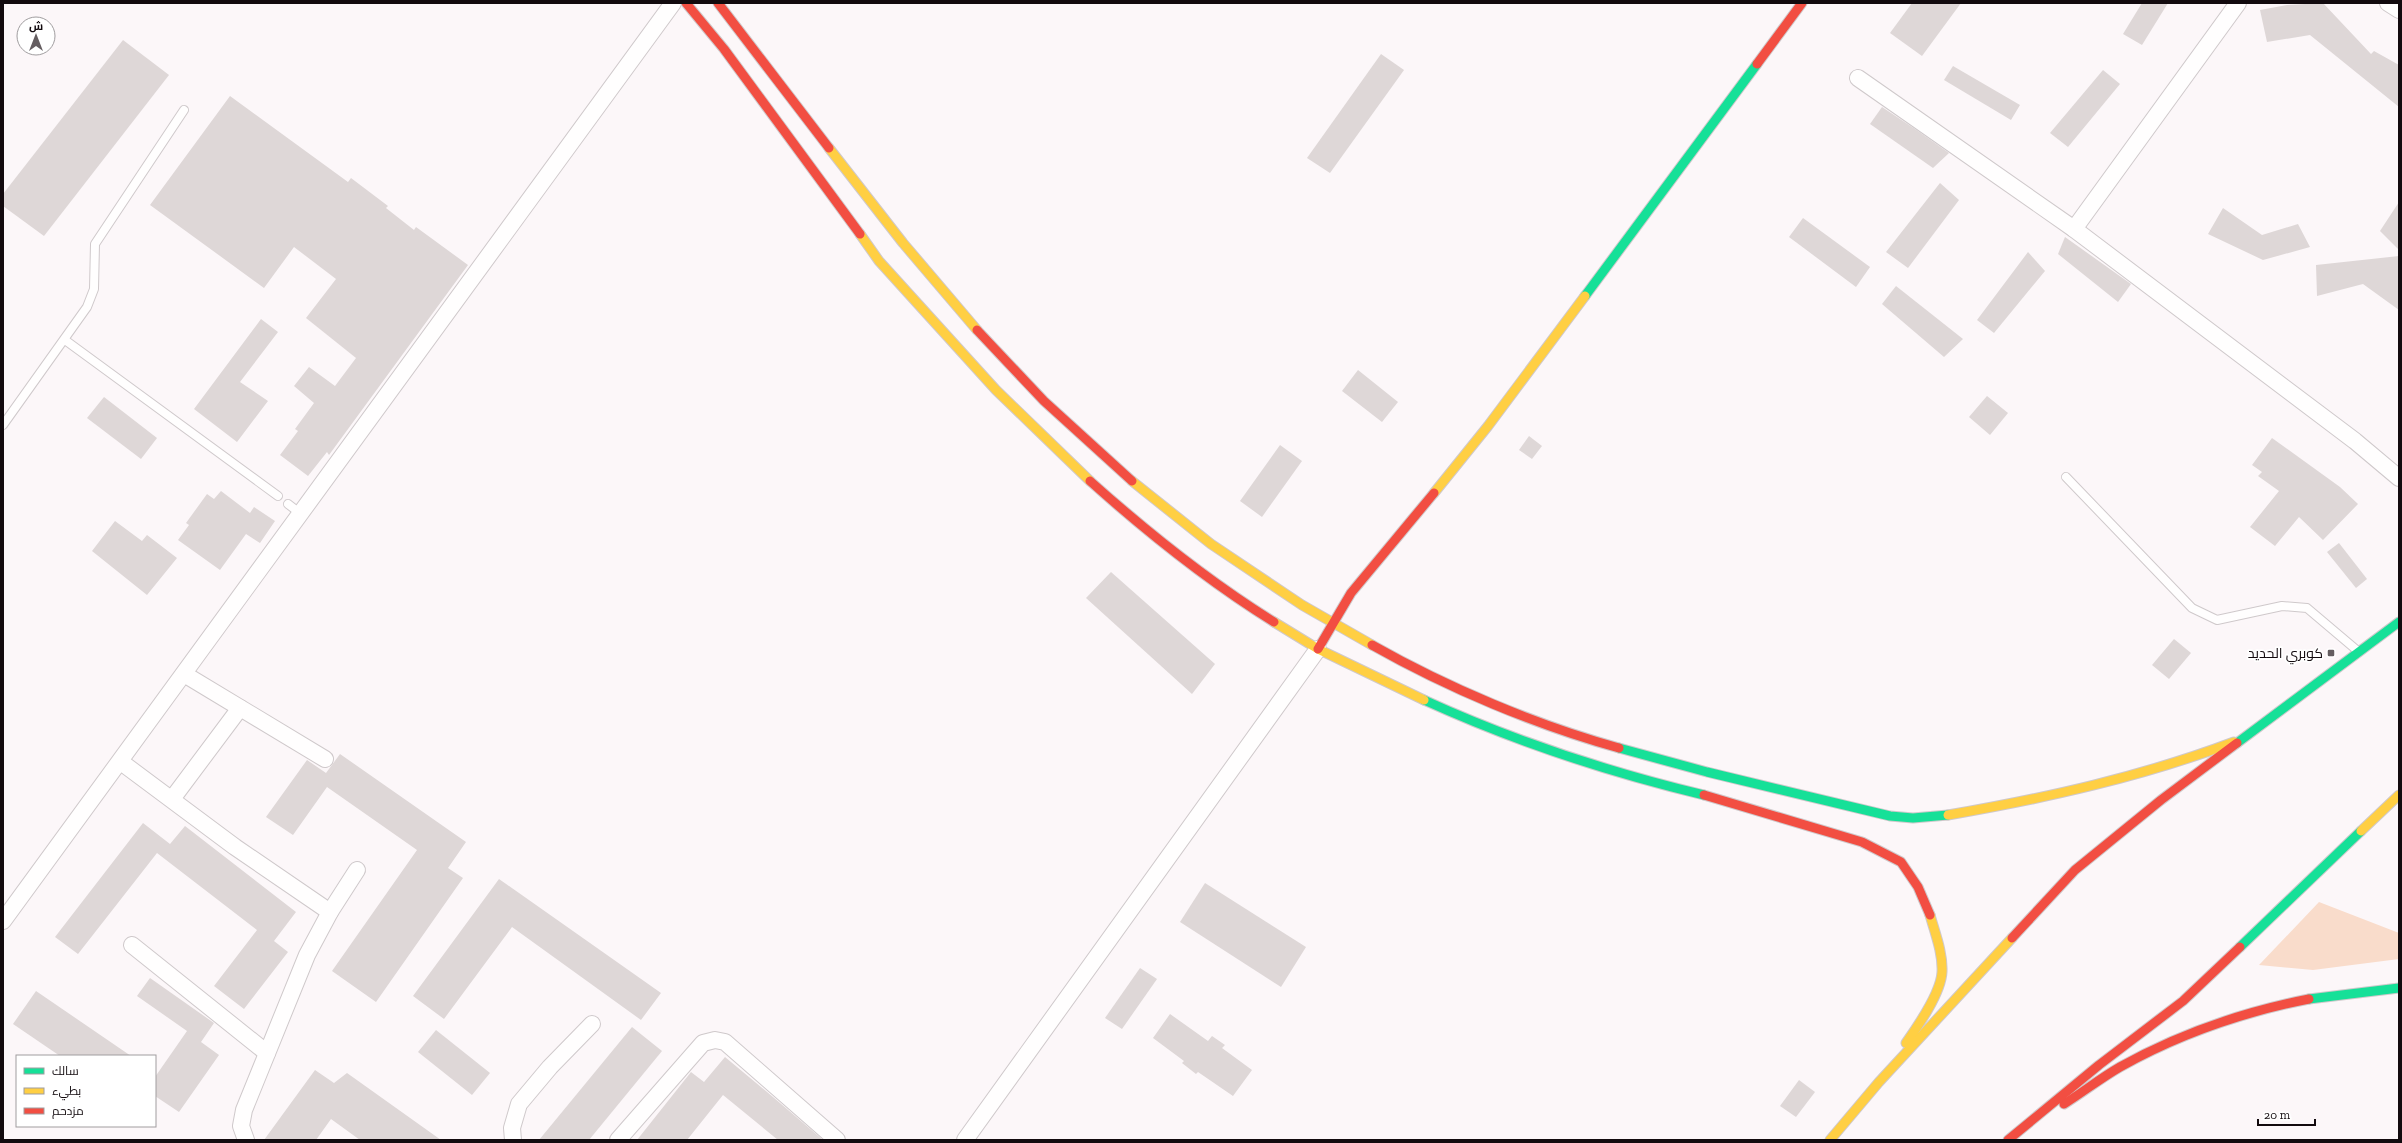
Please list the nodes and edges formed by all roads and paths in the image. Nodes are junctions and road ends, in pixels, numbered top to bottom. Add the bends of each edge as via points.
1 (673, 3) edge
2 (686, 3) edge
3 (718, 3) edge
4 (1802, 3) edge
5 (2238, 3) edge
6 (2388, 3) edge
7 (2399, 10) edge
8 (1858, 78) dead end
9 (184, 110) dead end
10 (2074, 229) junction
11 (65, 340) junction
12 (3, 425) edge
13 (2066, 477) dead end
14 (2399, 478) edge
15 (278, 496) dead end
16 (288, 504) dead end
17 (301, 514) junction
18 (2399, 622) edge
19 (1333, 624) junction
20 (1318, 649) junction
21 (2360, 652) junction
22 (184, 674) junction
23 (240, 708) junction
24 (2248, 736) junction
25 (325, 759) dead end
26 (121, 762) junction
27 (2399, 795) edge
28 (172, 799) junction
29 (357, 870) dead end
30 (330, 912) junction
31 (3, 921) edge
32 (132, 945) dead end
33 (2399, 988) edge
34 (592, 1024) dead end
35 (267, 1053) junction
36 (1879, 1082) junction
37 (246, 1140) edge
38 (513, 1140) edge
39 (618, 1140) edge
40 (837, 1140) edge
41 (965, 1140) edge
42 (1830, 1140) edge
43 (2009, 1140) edge

1 - 17 street
2 - 20 main road via 724,49 879,261 996,390 1068,461 1185,560 1245,604
3 - 19 main road via 894,231 969,321 1019,375 1080,434 1186,525 1263,582
4 - 19 main road via 1488,426 1351,593
5 - 10 street
6 - 7 street
8 - 10 street
9 - 11 lane via 95,244 94,289 87,307
10 - 14 street via 2356,441
11 - 12 lane
11 - 15 lane
13 - 21 lane via 2192,608 2217,620 2282,606 2307,608
16 - 17 lane
17 - 22 street
18 - 21 main road
19 - 20 main road
19 - 24 main road via 1425,675 1538,723 1643,758 1906,818 2009,805 2068,793 2158,769
20 - 36 main road via 1398,689 1488,729 1633,778 1738,804 1862,842 1901,862 1918,887 1930,914 1938,943 1942,973 1929,1010
20 - 41 street
21 - 24 main road
22 - 23 street
22 - 26 street
23 - 25 street
23 - 28 street
24 - 36 main road via 2161,800 2075,870
26 - 28 street
26 - 31 street
27 - 43 main road via 2183,1001 2099,1064
28 - 30 street via 235,847
29 - 30 street
30 - 35 street via 307,955
32 - 35 street
33 - 43 main road via 2335,994 2242,1016 2179,1038 2119,1068
34 - 38 street via 550,1067 519,1104 512,1128
35 - 37 street via 244,1110 241,1126
36 - 42 main road
39 - 40 street via 704,1043 715,1040 725,1042

